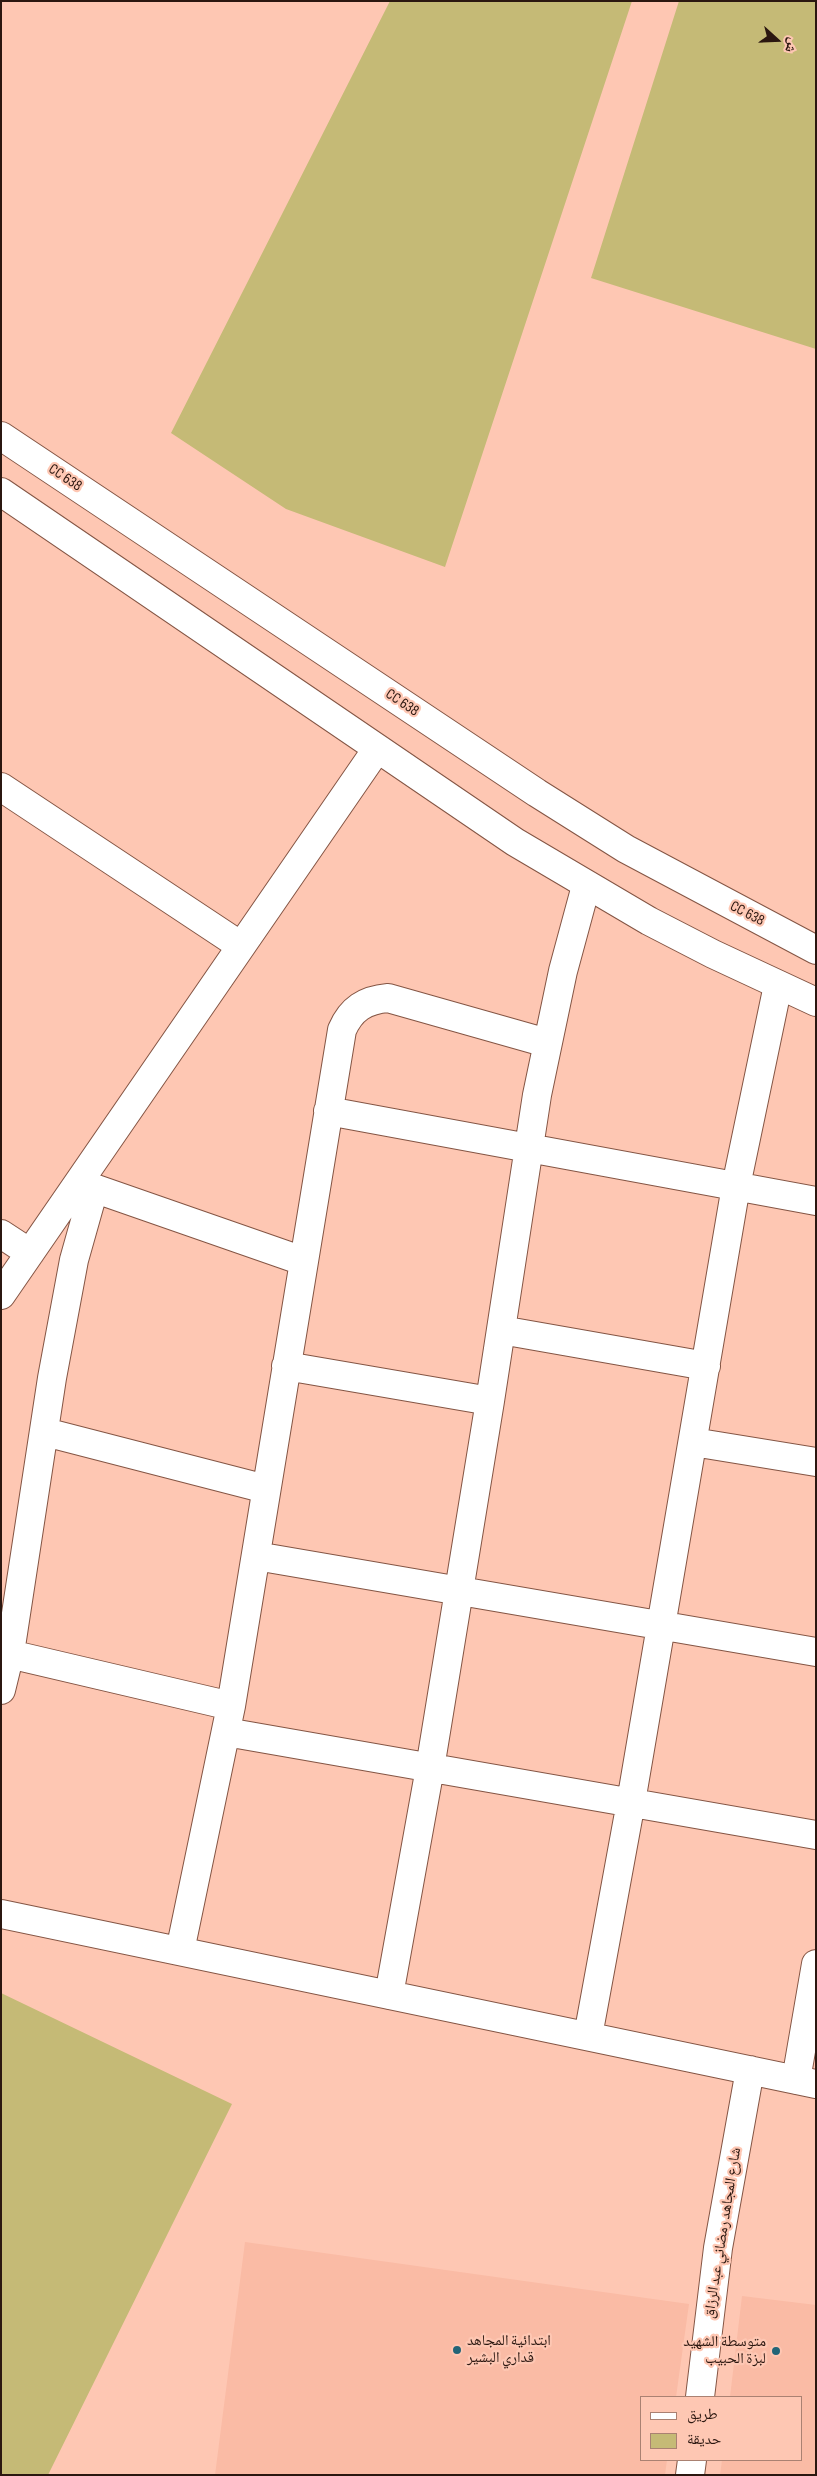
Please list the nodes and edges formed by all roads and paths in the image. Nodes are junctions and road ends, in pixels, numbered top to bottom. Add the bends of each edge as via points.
1 (1, 436) edge
2 (1, 492) edge
3 (376, 749) junction
4 (1, 787) edge
5 (586, 886) junction
6 (241, 946) junction
7 (816, 950) edge
8 (778, 985) junction
9 (816, 1002) edge
10 (547, 1043) junction
11 (328, 1111) junction
12 (528, 1148) junction
13 (87, 1186) junction
14 (736, 1186) junction
15 (816, 1201) edge
16 (1, 1234) edge
17 (30, 1253) junction
18 (304, 1261) junction
19 (1, 1295) edge
20 (501, 1330) junction
21 (286, 1366) junction
22 (706, 1366) junction
23 (490, 1401) junction
24 (45, 1432) junction
25 (693, 1442) junction
26 (816, 1462) edge
27 (266, 1489) junction
28 (256, 1556) junction
29 (459, 1591) junction
30 (661, 1624) junction
31 (6, 1652) edge
32 (816, 1652) edge
33 (1, 1690) edge
34 (231, 1706) junction
35 (226, 1732) junction
36 (430, 1768) junction
37 (631, 1802) junction
38 (816, 1835) edge
39 (1, 1914) edge
40 (180, 1951) junction
41 (816, 1964) edge
42 (389, 1995) junction
43 (588, 2036) junction
44 (750, 2070) junction
45 (806, 2082) edge
46 (700, 2396) edge
47 (692, 2461) edge
48 (690, 2475) edge

1 - 7 street, CC 638 via 536,793 626,848
2 - 3 street
3 - 5 street
3 - 6 street
4 - 6 street
5 - 8 street
5 - 10 street
6 - 13 street
8 - 9 street
8 - 14 street
10 - 11 street via 388,998 376,999 360,1006 347,1019 342,1030
10 - 12 street
11 - 12 street
11 - 18 street
12 - 14 street
12 - 20 street
13 - 17 street
13 - 18 street
13 - 24 street
14 - 15 street
14 - 22 street
16 - 17 street
17 - 19 street
18 - 21 street
20 - 22 street
20 - 23 street
21 - 23 street
21 - 27 street
22 - 25 street
23 - 29 street
24 - 27 street
24 - 31 street
25 - 26 street
25 - 30 street
27 - 28 street
28 - 29 street
28 - 34 street
29 - 30 street
29 - 36 street
30 - 32 street
30 - 37 street
31 - 33 street
31 - 34 street
34 - 35 street
35 - 36 street
35 - 40 street
36 - 37 street
36 - 42 street
37 - 38 street
37 - 43 street
39 - 40 street
40 - 42 street
41 - 45 street
42 - 43 street
43 - 44 street
44 - 45 street
44 - 46 street, شارع المجاهد رمضاني عبد الرزاق via 718,2248
47 - 48 street

